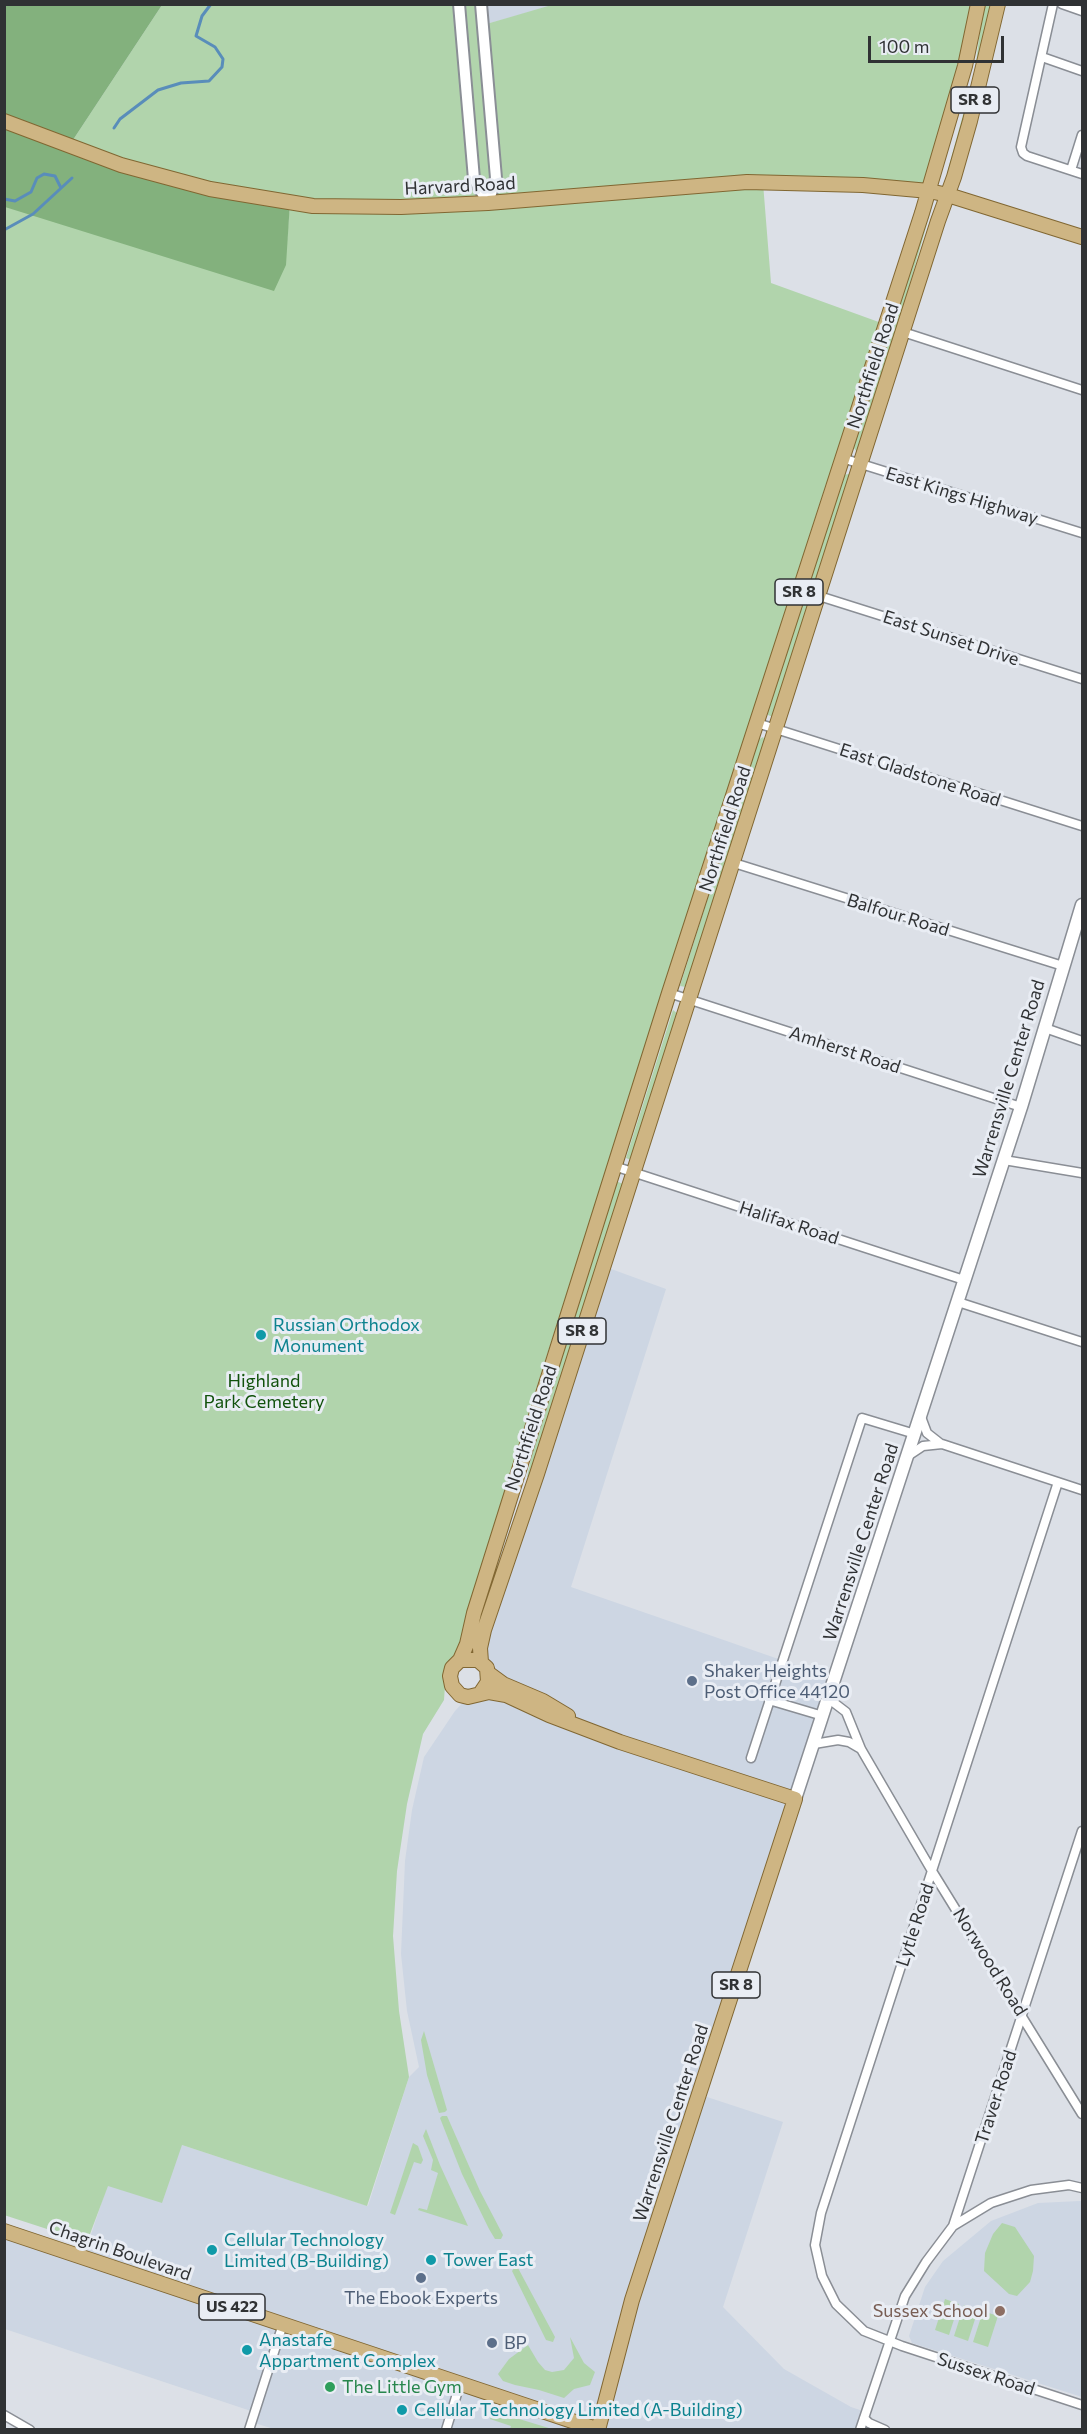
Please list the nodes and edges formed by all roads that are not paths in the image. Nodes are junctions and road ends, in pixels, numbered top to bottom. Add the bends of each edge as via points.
1 (459, 4) edge
2 (481, 4) edge
3 (978, 4) edge
4 (998, 4) edge
5 (1053, 4) edge
6 (1062, 4) edge
7 (1083, 11) edge
8 (1042, 57) junction
9 (1083, 71) edge
10 (4, 122) edge
11 (1083, 135) edge
12 (1071, 170) junction
13 (1083, 174) edge
14 (929, 190) junction
15 (948, 195) junction
16 (488, 203) junction
17 (1083, 237) edge
18 (903, 332) junction
19 (1083, 390) edge
20 (842, 458) junction
21 (861, 464) junction
22 (1083, 533) edge
23 (819, 596) junction
24 (1083, 680) edge
25 (758, 723) junction
26 (776, 729) junction
27 (1083, 826) edge
28 (734, 863) junction
29 (1083, 905) edge
30 (1063, 966) junction
31 (669, 993) junction
32 (689, 1000) junction
33 (1045, 1028) junction
34 (1083, 1041) edge
35 (1021, 1107) junction
36 (1004, 1160) junction
37 (614, 1166) junction
38 (634, 1172) junction
39 (1083, 1173) edge
40 (964, 1280) junction
41 (958, 1302) junction
42 (1083, 1342) edge
43 (921, 1416) junction
44 (915, 1434) junction
45 (942, 1444) junction
46 (908, 1457) junction
47 (1058, 1482) junction
48 (1083, 1490) edge
49 (460, 1660) junction
50 (485, 1668) junction
51 (480, 1694) junction
52 (829, 1699) junction
53 (769, 1700) junction
54 (823, 1716) junction
55 (590, 1731) junction
56 (814, 1743) junction
57 (861, 1749) junction
58 (751, 1758) dead end
59 (795, 1799) junction
60 (1083, 1831) edge
61 (932, 1871) junction
62 (1023, 2015) junction
63 (1083, 2114) edge
64 (1083, 2188) edge
65 (953, 2226) junction
66 (4, 2231) edge
67 (283, 2324) junction
68 (889, 2342) junction
69 (460, 2384) junction
70 (1083, 2405) edge
71 (4, 2415) edge
72 (864, 2418) junction
73 (598, 2429) edge
74 (30, 2430) edge
75 (249, 2430) edge
76 (446, 2430) edge
77 (860, 2430) edge
78 (885, 2430) edge

1 - 16 street via 474,179
2 - 16 street via 496,178
3 - 14 main road, Northfield Road / SR 8 via 965,66
4 - 15 main road, Northfield Road / SR 8
5 - 8 street
6 - 7 street
8 - 9 street
8 - 12 street via 1021,147 1027,156
10 - 16 main road, Harvard Road via 121,165 210,189 313,206
11 - 12 street
12 - 13 street
14 - 15 main road, Harvard Road
14 - 16 main road, Harvard Road via 747,182
14 - 20 main road, Northfield Road / SR 8
15 - 17 main road, Harvard Road
15 - 18 main road, Northfield Road / SR 8
18 - 19 street
18 - 21 main road, Northfield Road / SR 8
20 - 21 street, East Kings Highway
20 - 25 main road, Northfield Road / SR 8
21 - 22 street, East Kings Highway
21 - 23 main road, Northfield Road / SR 8
23 - 24 street, East Sunset Drive
23 - 26 main road, Northfield Road / SR 8
25 - 26 street, East Gladstone Road
25 - 31 main road, Northfield Road / SR 8
26 - 27 street, East Gladstone Road
26 - 28 main road, Northfield Road / SR 8
28 - 30 street, Balfour Road
28 - 32 main road, Northfield Road / SR 8
29 - 30 main road, Warrensville Center Road
30 - 33 main road, Warrensville Center Road
31 - 32 street, Amherst Road
31 - 37 main road, Northfield Road / SR 8
32 - 35 street, Amherst Road
32 - 38 main road, Northfield Road / SR 8
33 - 34 street
33 - 35 main road, Warrensville Center Road
35 - 36 main road, Warrensville Center Road
36 - 39 street
36 - 40 main road, Warrensville Center Road
37 - 38 street, Halifax Road
37 - 49 main road, Northfield Road / SR 8
38 - 40 street, Halifax Road
38 - 50 main road, Northfield Road / SR 8 via 484,1630 480,1648
40 - 41 main road, Warrensville Center Road
41 - 42 street
41 - 43 main road, Warrensville Center Road
43 - 44 main road, Warrensville Center Road
43 - 45 street via 927,1432
44 - 46 main road, Warrensville Center Road
44 - 53 street, Warrensville Center Road via 862,1418
45 - 46 street via 923,1446
45 - 47 street
46 - 52 main road, Warrensville Center Road
47 - 48 street
47 - 61 street, Lytle Road
49 - 50 main road via 473,1659
49 - 51 main road, SR 8 via 450,1672 452,1686 464,1696
50 - 51 main road via 488,1682
50 - 55 main road, SR 8 via 503,1684 554,1707
51 - 55 main road, SR 8 via 506,1695
52 - 54 main road, Warrensville Center Road
52 - 57 street, Norwood Road via 846,1712
53 - 54 street
53 - 58 street, Warrensville Center Road
54 - 56 main road, Warrensville Center Road
55 - 59 main road, SR 8
56 - 57 street via 838,1740
56 - 59 main road, Warrensville Center Road
57 - 61 street, Norwood Road
59 - 73 main road, Warrensville Center Road / SR 8 via 632,2300
60 - 62 street, Traver Road
61 - 62 street, Norwood Road
61 - 68 street, Lytle Road via 821,2213 815,2245 822,2276 836,2304 864,2331
62 - 63 street, Norwood Road
62 - 65 street, Traver Road
64 - 65 street via 1069,2185 1031,2190 991,2203
65 - 68 street via 904,2296
66 - 67 main road, Chagrin Boulevard / US 422
67 - 69 main road, Chagrin Boulevard / US 422
67 - 75 street
68 - 70 street, Sussex Road
68 - 72 street
69 - 73 main road, Chagrin Boulevard / US 422
69 - 76 street
71 - 74 street
72 - 77 street
72 - 78 street

